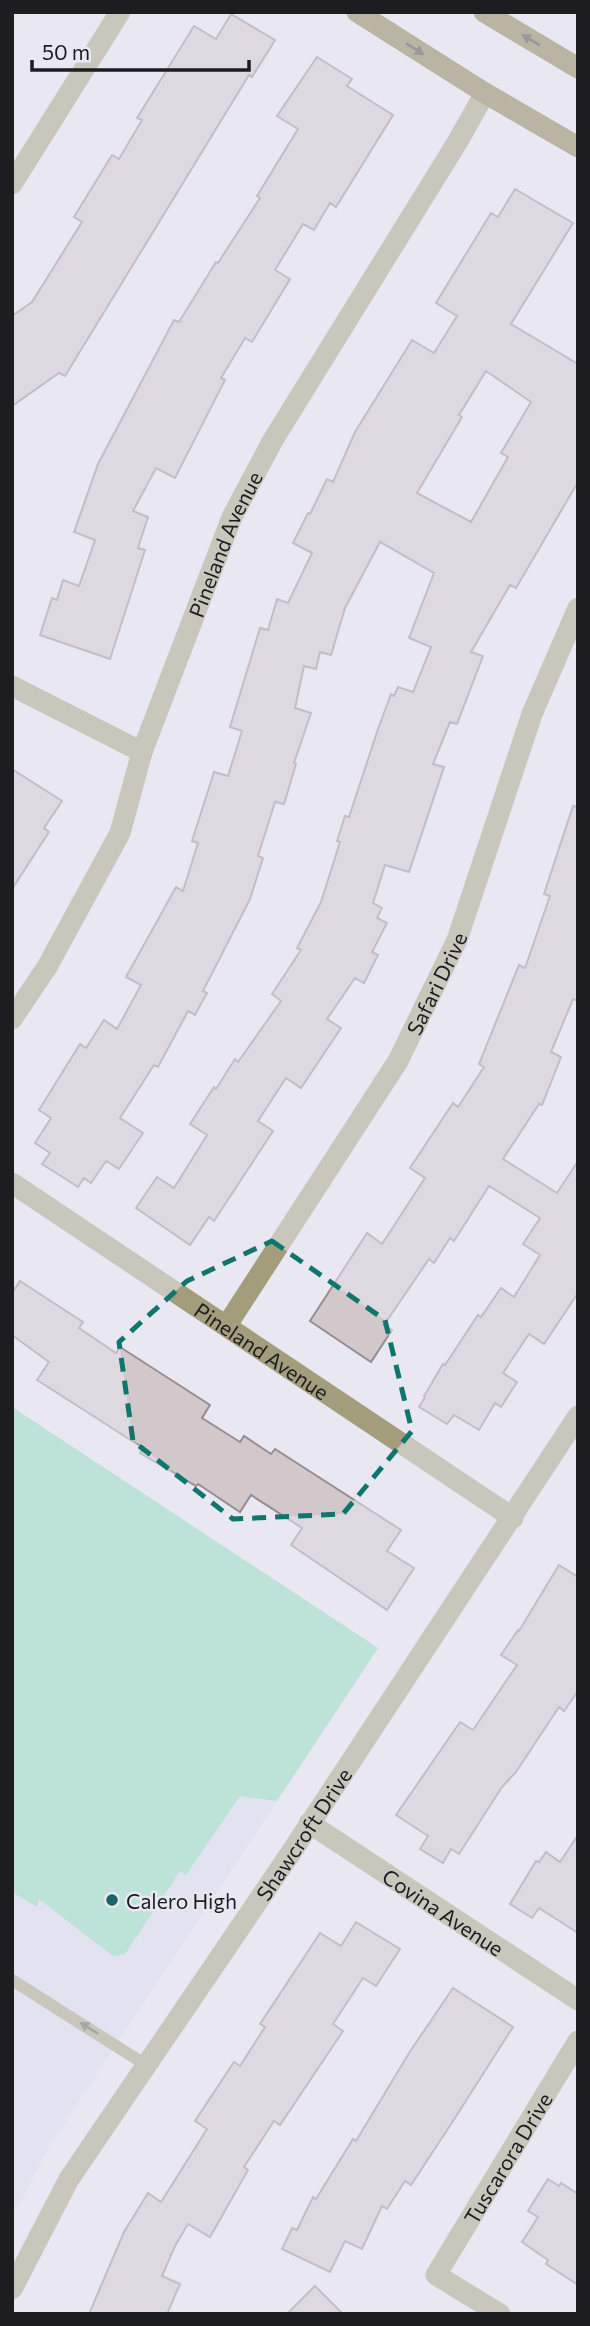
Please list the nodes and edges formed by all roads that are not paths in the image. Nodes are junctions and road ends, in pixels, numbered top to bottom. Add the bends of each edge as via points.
1 (120, 12) edge
2 (357, 12) edge
3 (484, 12) edge
4 (578, 68) edge
5 (485, 93) junction
6 (578, 147) edge
7 (12, 184) edge
8 (578, 608) edge
9 (12, 686) edge
10 (142, 752) junction
11 (12, 1019) edge
12 (12, 1183) edge
13 (227, 1325) junction
14 (578, 1416) edge
15 (513, 1518) junction
16 (309, 1823) junction
17 (12, 1980) edge
18 (578, 2000) edge
19 (578, 2041) edge
20 (146, 2065) junction
21 (14, 2279) edge
22 (500, 2314) edge

1 - 7 street
2 -> 5 main road
4 -> 3 main road
5 - 6 main road
5 - 10 street, Pineland Avenue via 272,440 232,517
8 - 13 street, Safari Drive via 531,714 457,940 398,1061
9 - 10 street
10 - 11 street, Pineland Avenue via 120,834 47,967
12 - 13 street, Pineland Avenue
13 - 15 street, Pineland Avenue
14 - 15 street, Shawcroft Drive
15 - 16 street, Shawcroft Drive
16 - 18 street, Covina Avenue
16 - 20 street, Shawcroft Drive
20 -> 17 lane
19 - 22 street, Tuscarora Drive via 436,2275
20 - 21 street, Shawcroft Drive via 69,2179

